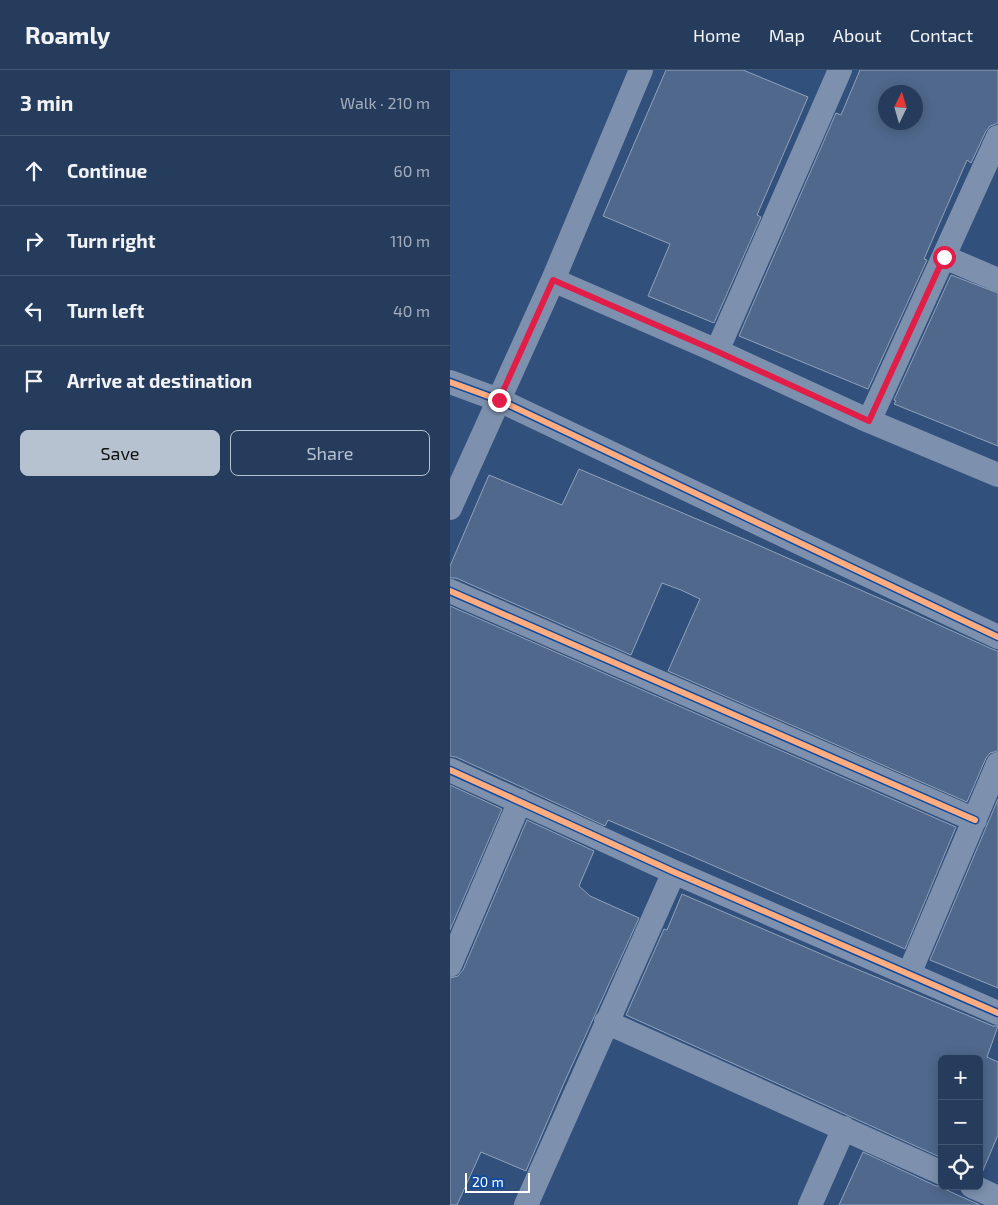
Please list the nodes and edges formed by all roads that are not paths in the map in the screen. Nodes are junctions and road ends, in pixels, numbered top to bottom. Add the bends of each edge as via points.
1 (640, 70) edge
2 (840, 70) edge
3 (998, 137) edge
4 (944, 257) junction
5 (553, 280) junction
6 (998, 280) edge
7 (716, 351) junction
8 (450, 382) edge
9 (499, 400) junction
10 (869, 421) junction
11 (998, 475) edge
12 (450, 508) edge
13 (450, 591) edge
14 (998, 637) edge
15 (998, 764) edge
16 (450, 770) edge
17 (520, 801) junction
18 (975, 820) junction
19 (674, 872) junction
20 (450, 965) edge
21 (909, 974) junction
22 (998, 1013) edge
23 (606, 1022) junction
24 (844, 1128) junction
25 (938, 1171) edge
26 (981, 1190) edge
27 (998, 1198) edge
28 (526, 1205) edge
29 (810, 1205) edge
30 (995, 1205) edge

1 - 5 street
2 - 7 street
3 - 4 street
4 - 6 street
4 - 10 street
5 - 7 street
5 - 9 street
7 - 10 street
8 - 9 street
9 - 12 street
9 - 14 street
10 - 11 street
13 - 18 street
15 - 18 street
16 - 17 street
17 - 19 street
17 - 20 street
18 - 21 street
19 - 21 street
19 - 23 street
21 - 22 street
23 - 24 street
23 - 28 street
24 - 25 street
24 - 29 street
26 - 27 street
27 - 30 street

